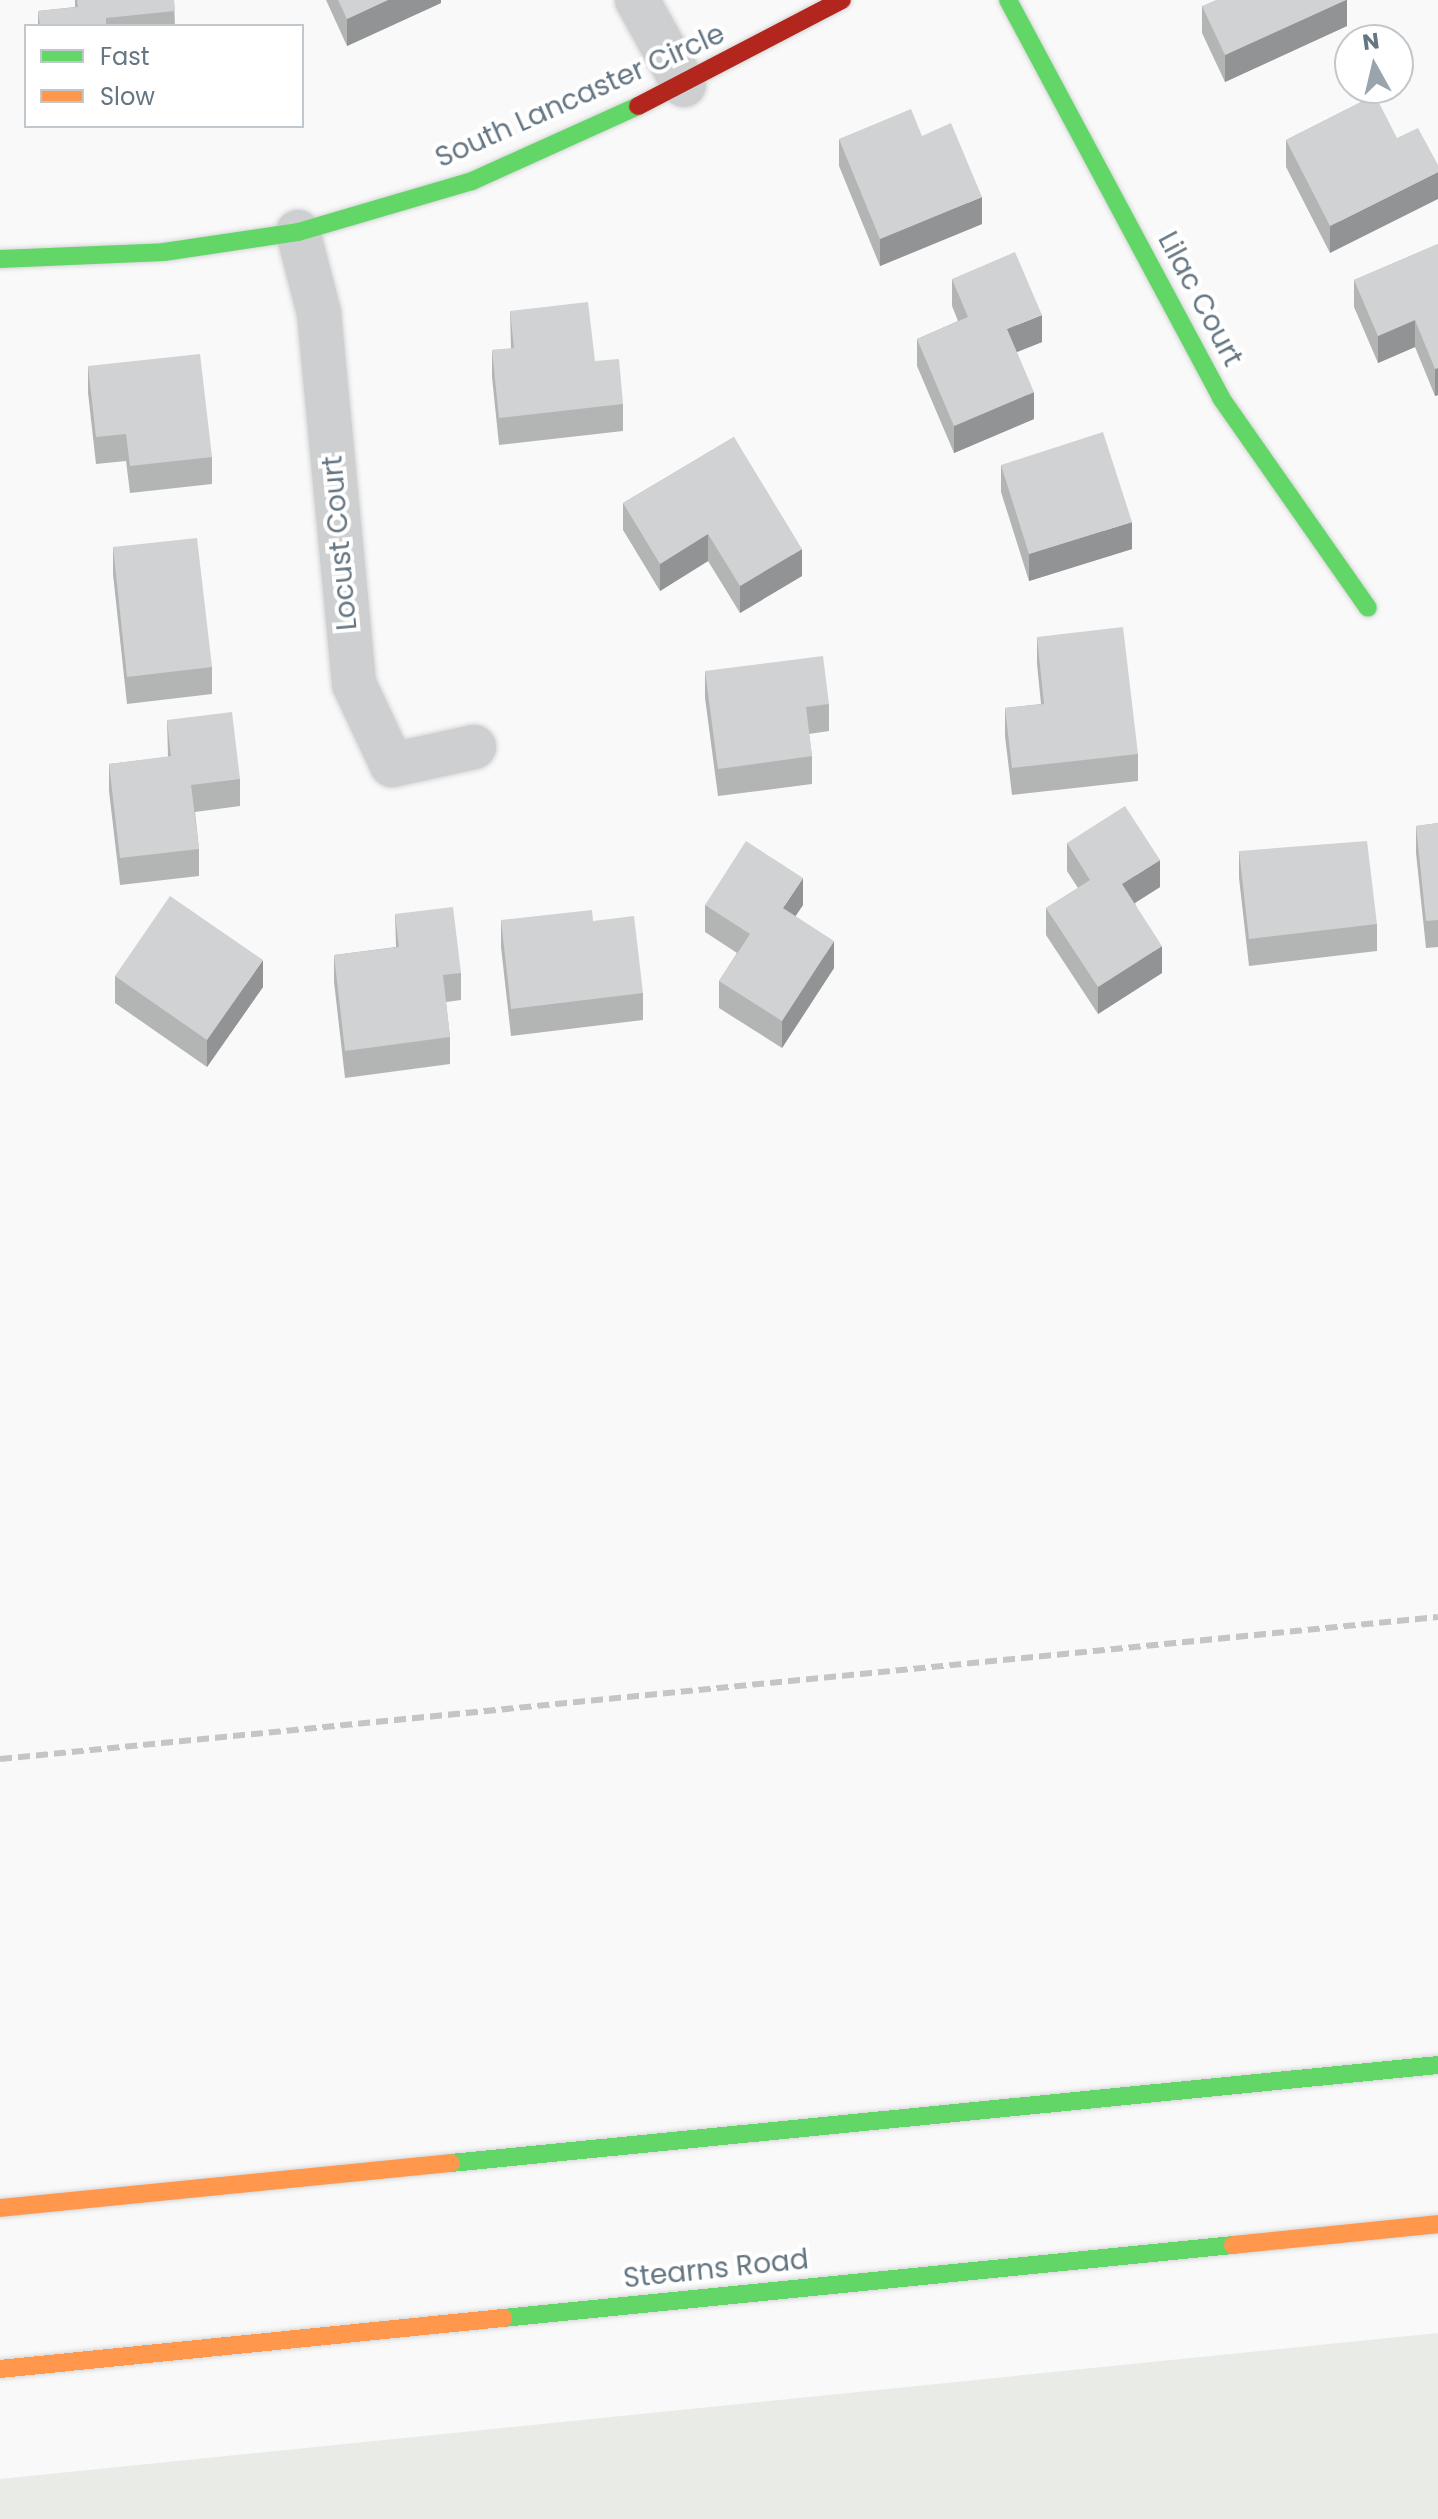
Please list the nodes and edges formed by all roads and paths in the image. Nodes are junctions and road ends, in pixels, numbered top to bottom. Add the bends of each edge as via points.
1 (637, 0) edge
2 (842, 0) edge
3 (1008, 0) edge
4 (684, 85) junction
5 (298, 232) junction
6 (0, 259) edge
7 (1368, 608) dead end
8 (474, 747) dead end
9 (1438, 2065) edge
10 (0, 2208) edge
11 (1438, 2224) edge
12 (0, 2369) edge

1 - 4 street
2 - 4 main road, South Lancaster Circle
3 - 7 main road, Lilac Court via 1221,398
4 - 5 main road, South Lancaster Circle via 472,181
5 - 6 main road, South Lancaster Circle via 164,252
5 - 8 street, Locust Court via 319,313 354,684 392,765
9 - 10 main road
11 - 12 main road, Stearns Road

